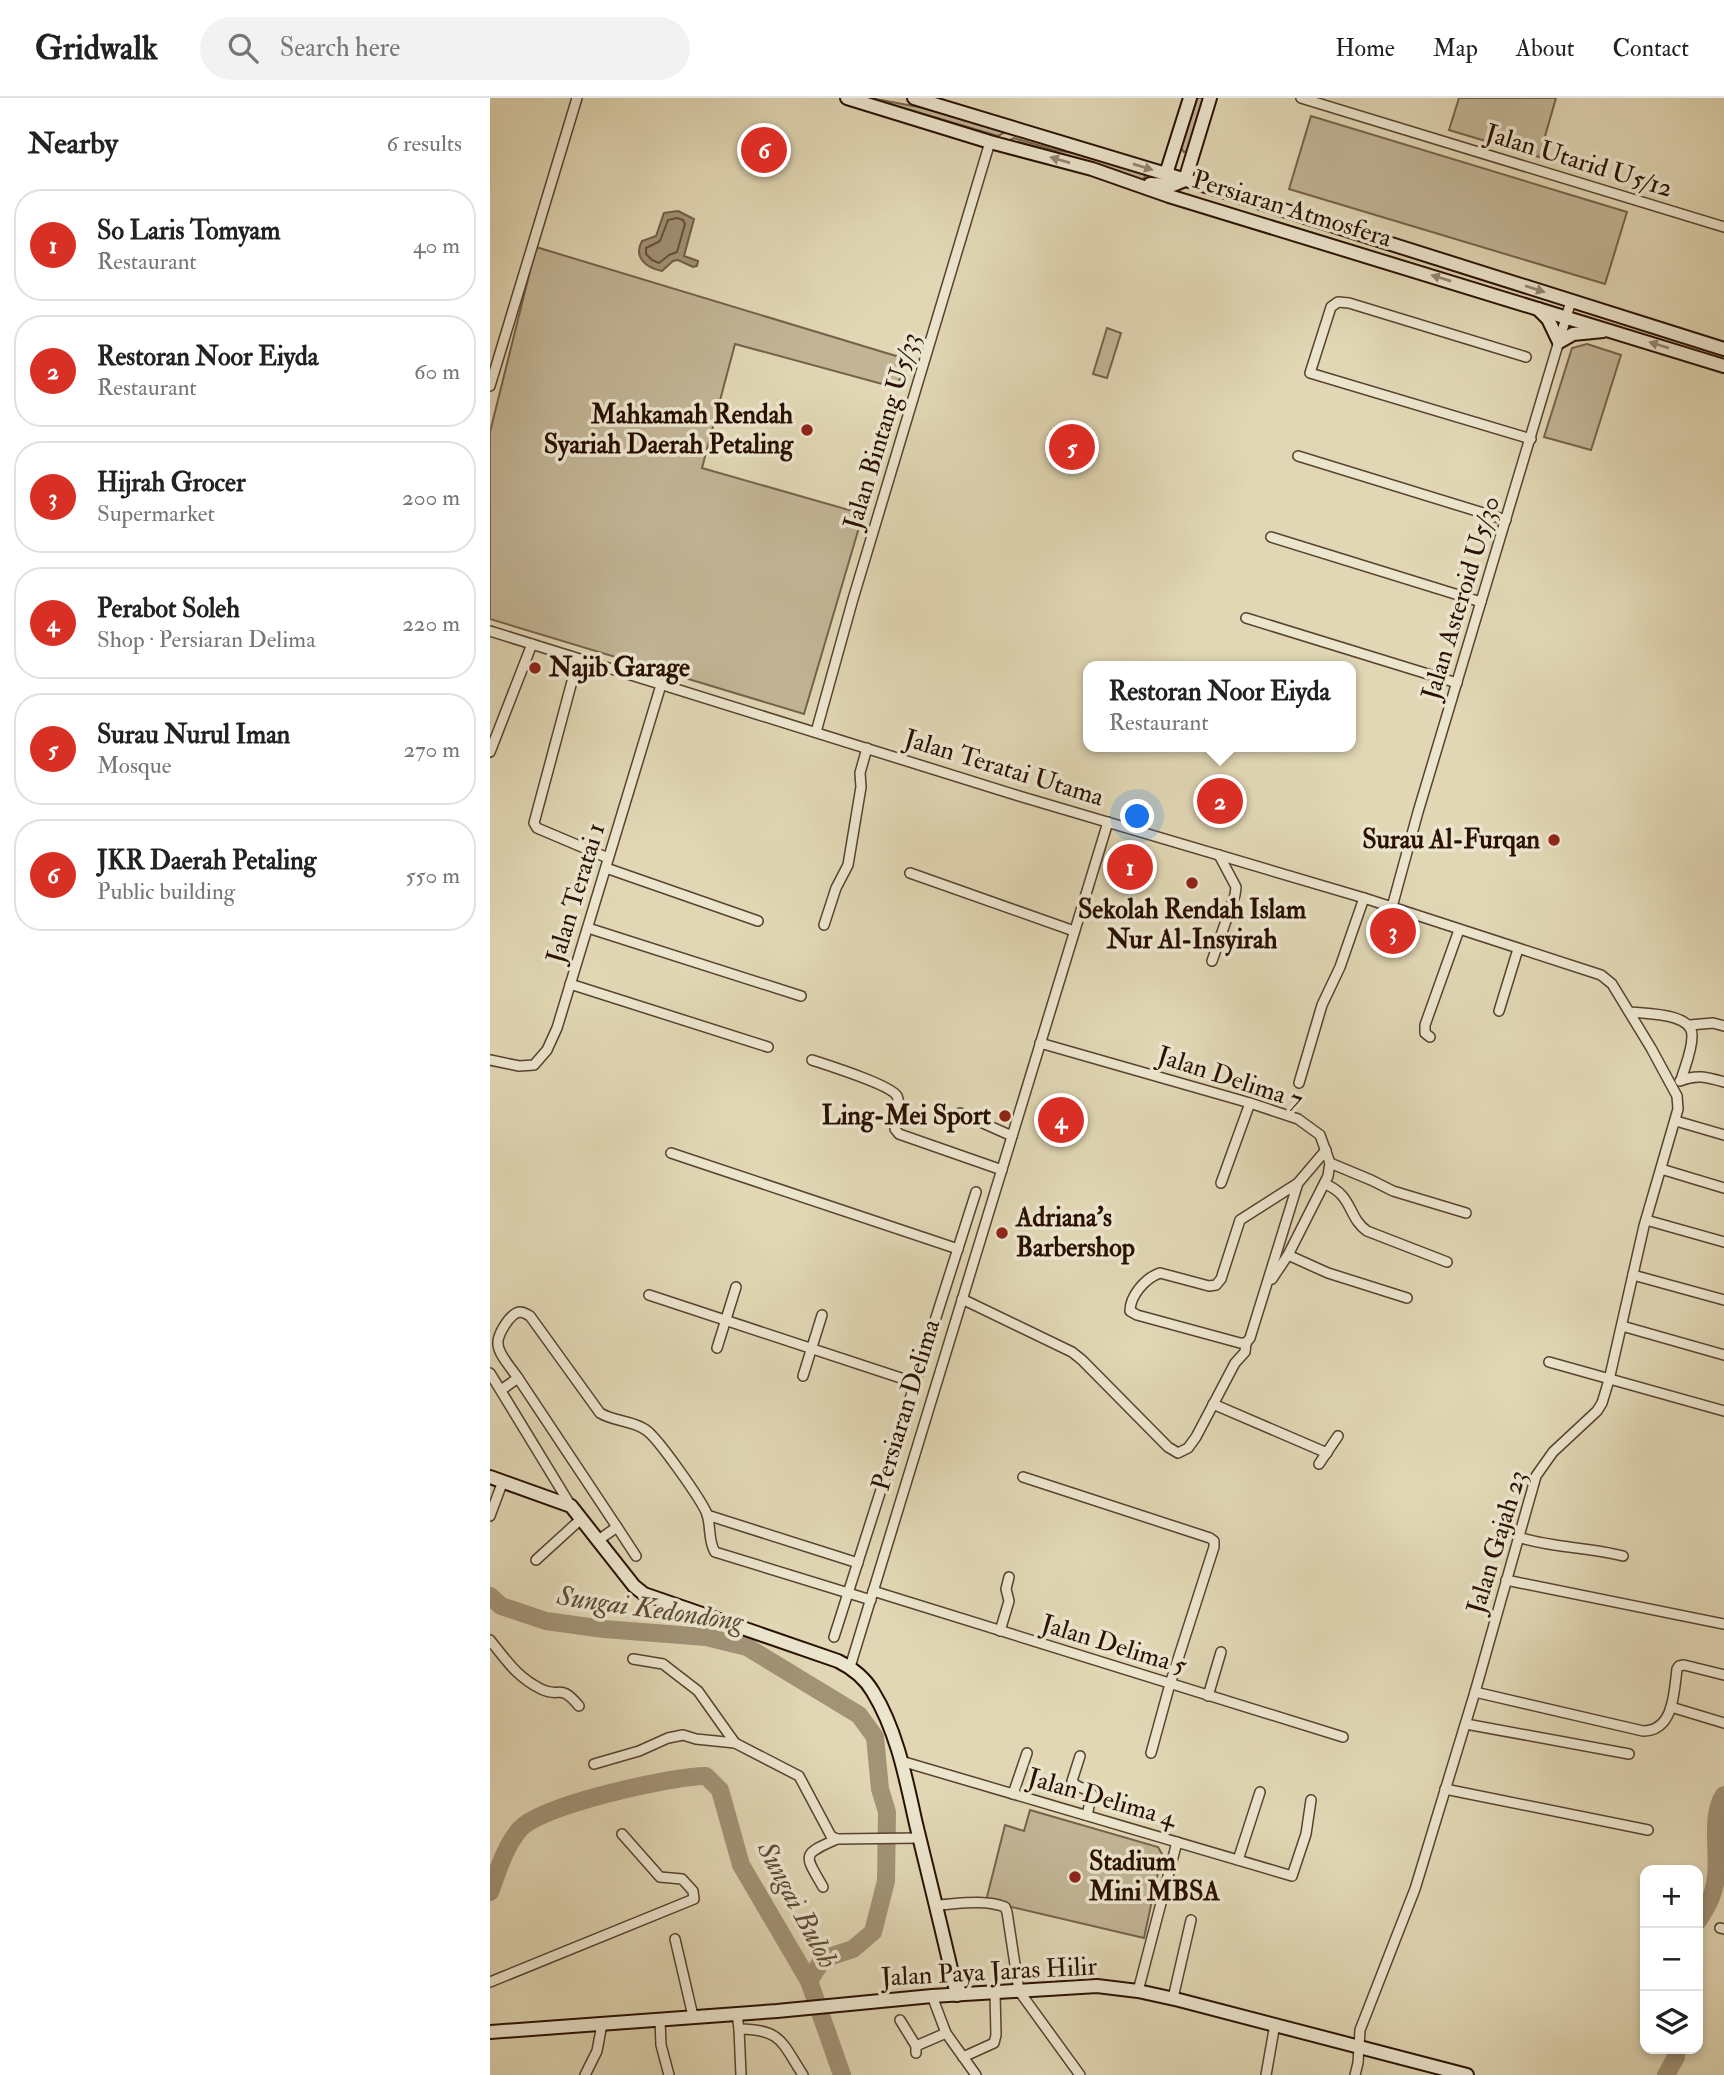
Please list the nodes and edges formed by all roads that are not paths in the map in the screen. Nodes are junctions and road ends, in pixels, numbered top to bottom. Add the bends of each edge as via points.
1 (577, 98) edge
2 (847, 98) edge
3 (914, 98) edge
4 (1189, 98) edge
5 (1210, 98) edge
6 (1301, 98) edge
7 (990, 142) junction
8 (1076, 146) junction
9 (1092, 169) junction
10 (1175, 180) junction
11 (1262, 224) junction
12 (1724, 227) edge
13 (1571, 301) junction
14 (1535, 307) junction
15 (1567, 316) junction
16 (1611, 330) junction
17 (1559, 342) junction
18 (1724, 349) edge
19 (1526, 357) dead end
20 (1724, 366) edge
21 (490, 386) edge
22 (1531, 439) junction
23 (1298, 456) dead end
24 (1506, 520) junction
25 (1271, 537) dead end
26 (1481, 602) junction
27 (1246, 618) dead end
28 (490, 631) edge
29 (532, 644) junction
30 (578, 659) junction
31 (1457, 682) junction
32 (661, 685) junction
33 (816, 732) junction
34 (867, 748) junction
35 (490, 752) edge
36 (1108, 822) junction
37 (1219, 855) junction
38 (607, 863) junction
39 (910, 873) dead end
40 (1364, 898) junction
41 (1392, 907) junction
42 (758, 921) dead end
43 (824, 925) dead end
44 (587, 928) junction
45 (1459, 930) junction
46 (1074, 931) junction
47 (1518, 949) junction
48 (1212, 961) dead end
49 (1586, 970) joint
50 (570, 984) junction
51 (801, 996) dead end
52 (1499, 1011) dead end
53 (1630, 1012) junction
54 (1690, 1025) junction
55 (1724, 1026) edge
56 (1430, 1037) dead end
57 (1040, 1043) junction
58 (768, 1047) dead end
59 (490, 1060) edge
60 (812, 1060) dead end
61 (1676, 1082) junction
62 (1724, 1082) edge
63 (1299, 1083) dead end
64 (1250, 1103) junction
65 (960, 1113) dead end
66 (1676, 1122) junction
67 (1724, 1135) edge
68 (1012, 1136) junction
69 (1326, 1150) junction
70 (671, 1153) dead end
71 (1330, 1163) junction
72 (1661, 1169) junction
73 (1002, 1170) junction
74 (1221, 1183) dead end
75 (1298, 1183) junction
76 (1325, 1184) junction
77 (1724, 1188) edge
78 (976, 1192) dead end
79 (1466, 1213) dead end
80 (1646, 1220) junction
81 (1724, 1242) edge
82 (958, 1249) junction
83 (1288, 1255) junction
84 (1447, 1262) dead end
85 (1633, 1275) junction
86 (736, 1287) dead end
87 (1266, 1288) junction
88 (649, 1295) dead end
89 (1407, 1298) dead end
90 (962, 1299) junction
91 (1724, 1300) edge
92 (822, 1315) dead end
93 (726, 1319) junction
94 (1622, 1326) junction
95 (1246, 1343) junction
96 (812, 1347) junction
97 (717, 1348) dead end
98 (1724, 1355) edge
99 (1549, 1362) dead end
100 (490, 1373) edge
101 (803, 1376) dead end
102 (518, 1378) junction
103 (1609, 1380) junction
104 (916, 1382) junction
105 (501, 1390) junction
106 (1213, 1404) junction
107 (1724, 1411) edge
108 (1338, 1436) dead end
109 (1327, 1453) junction
110 (1319, 1464) dead end
111 (490, 1477) edge
112 (1023, 1477) dead end
113 (503, 1481) junction
114 (571, 1506) junction
115 (707, 1515) junction
116 (490, 1516) edge
117 (581, 1520) junction
118 (617, 1527) junction
119 (1518, 1537) junction
120 (597, 1541) junction
121 (636, 1556) dead end
122 (1623, 1556) dead end
123 (536, 1560) dead end
124 (858, 1563) junction
125 (1009, 1577) dead end
126 (1506, 1580) junction
127 (849, 1593) junction
128 (872, 1596) junction
129 (1724, 1624) edge
130 (1000, 1631) junction
131 (834, 1637) dead end
132 (490, 1640) edge
133 (1221, 1652) dead end
134 (633, 1659) dead end
135 (850, 1667) junction
136 (1724, 1675) edge
137 (1170, 1684) junction
138 (1475, 1692) junction
139 (1208, 1696) junction
140 (579, 1706) dead end
141 (1671, 1707) junction
142 (1724, 1723) edge
143 (1465, 1724) junction
144 (1343, 1737) dead end
145 (735, 1743) junction
146 (1027, 1753) dead end
147 (1151, 1753) dead end
148 (1629, 1754) dead end
149 (1080, 1756) dead end
150 (901, 1761) junction
151 (594, 1764) dead end
152 (1446, 1789) junction
153 (1260, 1792) dead end
154 (1013, 1794) junction
155 (1311, 1800) dead end
156 (1087, 1815) junction
157 (1648, 1830) dead end
158 (622, 1834) dead end
159 (920, 1838) junction
160 (837, 1839) junction
161 (1177, 1842) junction
162 (1238, 1860) junction
163 (823, 1887) dead end
164 (936, 1905) junction
165 (1191, 1920) dead end
166 (674, 1939) dead end
167 (490, 1982) edge
168 (1019, 1991) junction
169 (1138, 1991) junction
170 (995, 1993) junction
171 (957, 1995) junction
172 (932, 1996) junction
173 (1173, 1998) junction
174 (737, 2014) junction
175 (693, 2016) junction
176 (660, 2020) junction
177 (900, 2020) dead end
178 (602, 2024) junction
179 (1275, 2024) junction
180 (739, 2029) junction
181 (490, 2032) edge
182 (946, 2033) junction
183 (1359, 2046) junction
184 (963, 2057) junction
185 (585, 2075) edge
186 (669, 2075) edge
187 (741, 2075) edge
188 (803, 2075) edge
189 (976, 2075) edge
190 (1080, 2075) edge
191 (1266, 2075) edge
192 (1355, 2075) edge
193 (1467, 2075) edge

1 - 21 street
2 - 7 street, Persiaran Atmosfera
3 - 8 street, Persiaran Atmosfera
4 - 10 street
5 - 10 street
6 - 12 street, Jalan Utarid U5/12
7 - 8 street via 1010,134
9 -> 7 street, Persiaran Atmosfera
7 - 33 street, Jalan Bintang U5/33
8 -> 10 street, Persiaran Atmosfera
9 - 10 street via 1162,186
9 - 11 street, Persiaran Atmosfera
10 - 11 street via 1182,192
10 -> 13 street, Persiaran Atmosfera
14 -> 11 street, Persiaran Atmosfera
13 - 15 street, Jalan Asteroid U5/30
13 - 18 street, Persiaran Atmosfera
14 - 15 street, Persiaran Atmosfera
14 - 17 street via 1549,318
15 - 16 street, Persiaran Atmosfera
15 - 17 street, Jalan Asteroid U5/30
16 - 17 street via 1573,334
20 -> 16 street, Persiaran Atmosfera
17 - 22 street, Jalan Asteroid U5/30
19 - 22 street via 1338,302 1331,307 1310,373
22 - 24 street, Jalan Asteroid U5/30
23 - 24 street
24 - 26 street, Jalan Asteroid U5/30
25 - 26 street
26 - 31 street, Jalan Asteroid U5/30
27 - 31 street
28 - 29 street, Jalan Teratai Utama
29 - 30 street, Jalan Teratai Utama
29 - 35 street
30 - 32 street, Jalan Teratai Utama
30 - 38 street via 534,823
31 - 41 street, Jalan Asteroid U5/30
32 - 33 street, Jalan Teratai Utama
32 - 38 street, Jalan Teratai 1
33 - 34 street, Jalan Teratai Utama
34 - 36 street, Jalan Teratai Utama
34 - 43 street via 848,865
36 - 37 street, Jalan Teratai Utama
36 - 46 street, Persiaran Delima
37 - 40 street, Jalan Teratai Utama
37 - 48 street via 1236,887
38 - 42 street
38 - 44 street, Jalan Teratai 1
39 - 46 street
40 - 41 street, Jalan Teratai Utama
40 - 63 street via 1322,1005
41 - 45 street, Jalan Teratai Utama
44 - 50 street, Jalan Teratai 1
44 - 51 street
45 - 47 street, Jalan Teratai Utama
45 - 56 street via 1425,1025
46 - 57 street, Persiaran Delima
47 - 49 street, Jalan Teratai Utama
47 - 52 street
49 - 53 street, Jalan Gajah 23 via 1607,978
50 - 58 street
50 - 59 street, Jalan Teratai 1 via 557,1028 534,1065
53 - 54 street via 1680,1019
53 - 61 street, Jalan Gajah 23
54 - 55 street
54 - 61 street via 1693,1034
57 - 64 street, Jalan Delima 7
57 - 68 street, Persiaran Delima
60 - 73 street via 895,1093 899,1134
61 - 62 street via 1691,1076
61 - 66 street, Jalan Gajah 23
64 - 69 street, Jalan Delima 7 via 1311,1126
64 - 74 street
65 - 68 street
66 - 67 street
66 - 72 street, Jalan Gajah 23
68 - 73 street, Persiaran Delima
69 - 71 street, Jalan Delima 7
69 - 75 street
70 - 82 street
71 - 76 street
71 - 79 street via 1393,1191
72 - 77 street
72 - 80 street, Jalan Gajah 23
73 - 90 street, Persiaran Delima
75 - 87 street
75 - 95 street via 1240,1220 1216,1285 1156,1274 1143,1284 1129,1308 1137,1315
76 - 83 street
76 - 84 street via 1340,1193 1361,1227
78 - 82 street
80 - 81 street
80 - 85 street, Jalan Gajah 23
82 - 104 street
83 - 87 street
83 - 89 street
85 - 91 street
85 - 94 street, Jalan Gajah 23
86 - 93 street
87 - 95 street
88 - 93 street
90 - 106 street via 1072,1352 1173,1451 1188,1448
90 - 128 street, Persiaran Delima
92 - 96 street
93 - 96 street
93 - 97 street
94 - 98 street
94 - 103 street, Jalan Gajah 23
95 - 106 street
96 - 101 street
96 - 104 street
99 - 103 street
100 - 105 street
102 - 105 street
102 - 115 street via 498,1343 509,1320 522,1312 530,1316 600,1413 648,1430
102 - 118 street
103 - 107 street
103 - 119 street, Jalan Gajah 23 via 1597,1411 1553,1452 1536,1476
104 - 124 street
105 - 114 street
106 - 109 street
108 - 109 street
109 - 110 street
111 - 113 street
112 - 137 street via 1214,1541
113 - 114 street
113 - 116 street
114 - 117 street
115 - 124 street
115 - 127 street, Jalan Delima 5 via 715,1552
117 - 120 street
117 - 123 street
118 - 120 street
118 - 121 street
119 - 122 street
119 - 126 street, Jalan Gajah 23
120 - 135 street via 643,1594
124 - 127 street
125 - 130 street via 1009,1601
126 - 129 street
126 - 138 street, Jalan Gajah 23
127 - 128 street, Jalan Delima 5
127 - 131 street
128 - 130 street, Jalan Delima 5
128 - 135 street, Persiaran Delima
130 - 137 street, Jalan Delima 5
132 - 140 street via 518,1675 543,1690 563,1691
133 - 139 street
134 - 145 street via 663,1664 698,1691
135 - 150 street via 873,1690
136 - 141 street via 1679,1666
137 - 139 street, Jalan Delima 5
137 - 147 street
138 - 141 street via 1643,1731 1659,1728
138 - 143 street, Jalan Gajah 23
139 - 144 street, Jalan Delima 5
141 - 142 street
143 - 148 street
143 - 152 street, Jalan Gajah 23
145 - 151 street via 683,1735
145 - 160 street via 799,1776 831,1836
146 - 154 street
149 - 156 street via 1072,1781 1092,1794
150 - 154 street, Jalan Delima 4
150 - 159 street
152 - 157 street
152 - 183 street, Jalan Gajah 23 via 1415,1889 1360,2030
153 - 162 street
154 - 156 street, Jalan Delima 4
155 - 162 street, Jalan Delima 4 via 1292,1876
156 - 161 street, Jalan Delima 4
158 - 167 street via 660,1877 682,1879 694,1899
159 - 160 street
159 - 164 street
160 - 163 street via 808,1857
161 - 162 street, Jalan Delima 4
161 - 169 street
164 - 168 street via 1005,1907
164 - 171 street
165 - 173 street
166 - 175 street
168 - 169 street, Jalan Paya Jaras Hilir via 1097,1986
168 - 170 street, Jalan Paya Jaras Hilir
168 - 190 street
169 - 173 street, Jalan Paya Jaras Hilir
170 - 171 street, Jalan Paya Jaras Hilir
170 - 184 street via 994,2043
171 - 172 street, Jalan Paya Jaras Hilir
172 - 174 street, Jalan Paya Jaras Hilir
172 - 182 street
173 - 179 street, Jalan Paya Jaras Hilir
174 - 175 street, Jalan Paya Jaras Hilir
174 - 180 street
175 - 176 street, Jalan Paya Jaras Hilir
176 - 178 street, Jalan Paya Jaras Hilir
176 - 186 street
177 - 182 street via 916,2049
178 - 181 street, Jalan Paya Jaras Hilir
178 - 185 street via 597,2051
179 - 183 street, Jalan Paya Jaras Hilir
179 - 191 street
180 - 187 street
180 - 188 street via 772,2033
182 - 184 street
183 - 192 street, Jalan Gajah 23
183 - 193 street, Jalan Paya Jaras Hilir
184 - 189 street

